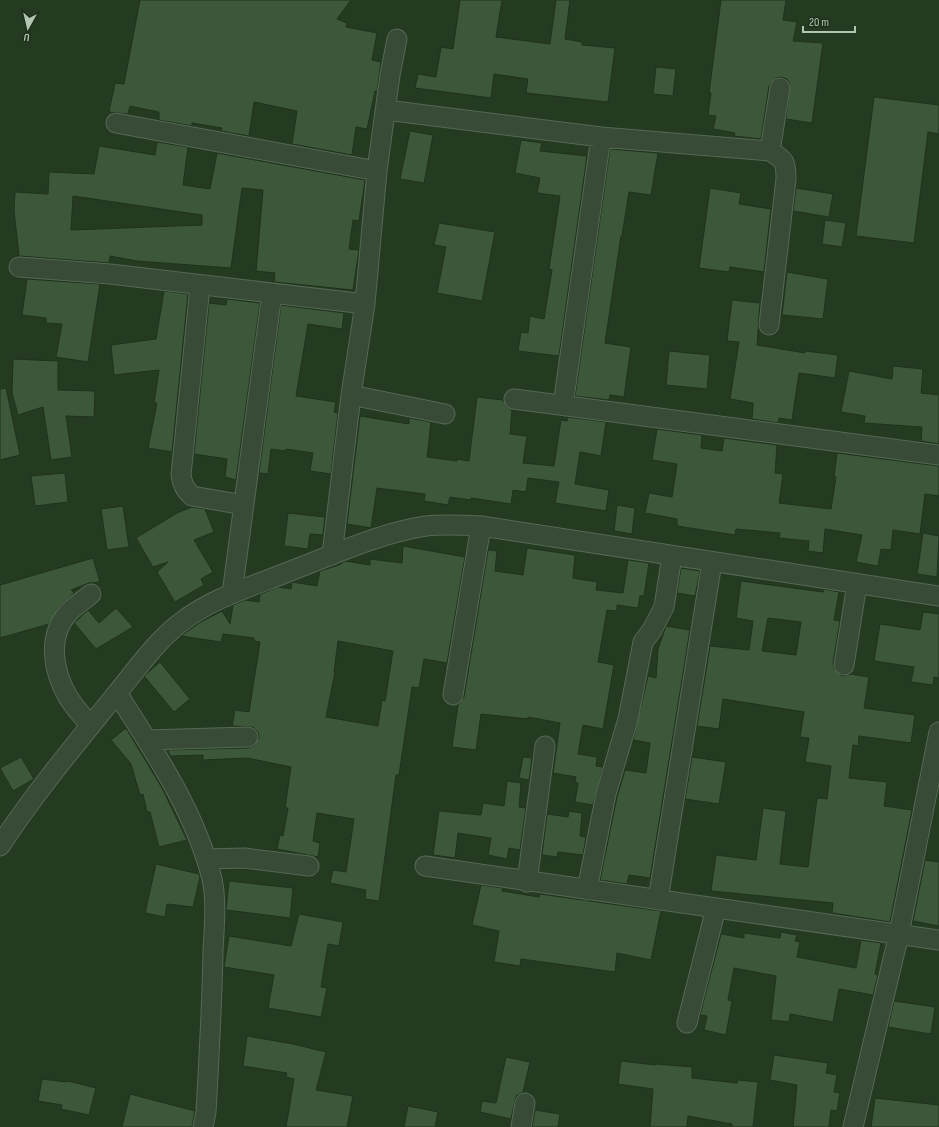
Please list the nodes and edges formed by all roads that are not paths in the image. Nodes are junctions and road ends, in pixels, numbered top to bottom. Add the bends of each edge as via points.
1 (397, 39) dead end
2 (780, 88) dead end
3 (386, 110) junction
4 (116, 122) dead end
5 (602, 137) junction
6 (770, 151) junction
7 (377, 171) junction
8 (19, 267) dead end
9 (200, 286) junction
10 (272, 293) junction
11 (365, 304) junction
12 (769, 325) dead end
13 (352, 395) junction
14 (514, 399) dead end
15 (563, 405) junction
16 (445, 414) dead end
17 (939, 455) edge
18 (244, 505) junction
19 (481, 526) junction
20 (332, 555) junction
21 (672, 556) junction
22 (712, 562) junction
23 (857, 584) junction
24 (91, 594) dead end
25 (232, 594) junction
26 (939, 596) edge
27 (844, 665) dead end
28 (117, 694) junction
29 (453, 695) dead end
30 (90, 726) junction
31 (939, 732) edge
32 (248, 737) dead end
33 (147, 740) junction
34 (545, 746) dead end
35 (0, 846) edge
36 (206, 859) junction
37 (309, 866) dead end
38 (425, 866) dead end
39 (527, 882) junction
40 (587, 890) junction
41 (658, 900) junction
42 (716, 908) junction
43 (899, 934) junction
44 (939, 940) edge
45 (687, 1023) dead end
46 (525, 1103) dead end
47 (203, 1127) edge
48 (521, 1127) edge
49 (853, 1127) edge

1 - 3 street
2 - 6 street
3 - 5 street
3 - 7 street
4 - 7 street
5 - 6 street
5 - 15 street
6 - 12 street via 782,158 786,174
7 - 11 street
8 - 9 street via 110,274
9 - 10 street
9 - 18 street via 182,484 192,496
10 - 11 street
10 - 18 street
11 - 13 street
13 - 16 street
13 - 20 street
14 - 15 street
15 - 17 street
18 - 25 street
19 - 20 street via 426,526
19 - 21 street
19 - 29 street
20 - 25 street
21 - 22 street
21 - 40 street via 664,607 643,642 628,718 606,794
22 - 23 street
22 - 41 street
23 - 26 street
23 - 27 street
24 - 30 street via 61,622 54,656 68,698
25 - 28 street via 208,605 180,624 148,656
28 - 30 street
28 - 33 street
30 - 35 street via 21,814
31 - 43 street
32 - 33 street
33 - 36 street via 187,813
34 - 39 street
36 - 37 street via 244,858
36 - 47 street via 215,900 212,1002
38 - 39 street
39 - 40 street
40 - 41 street
41 - 42 street
42 - 43 street
42 - 45 street
43 - 44 street
43 - 49 street
46 - 48 street

